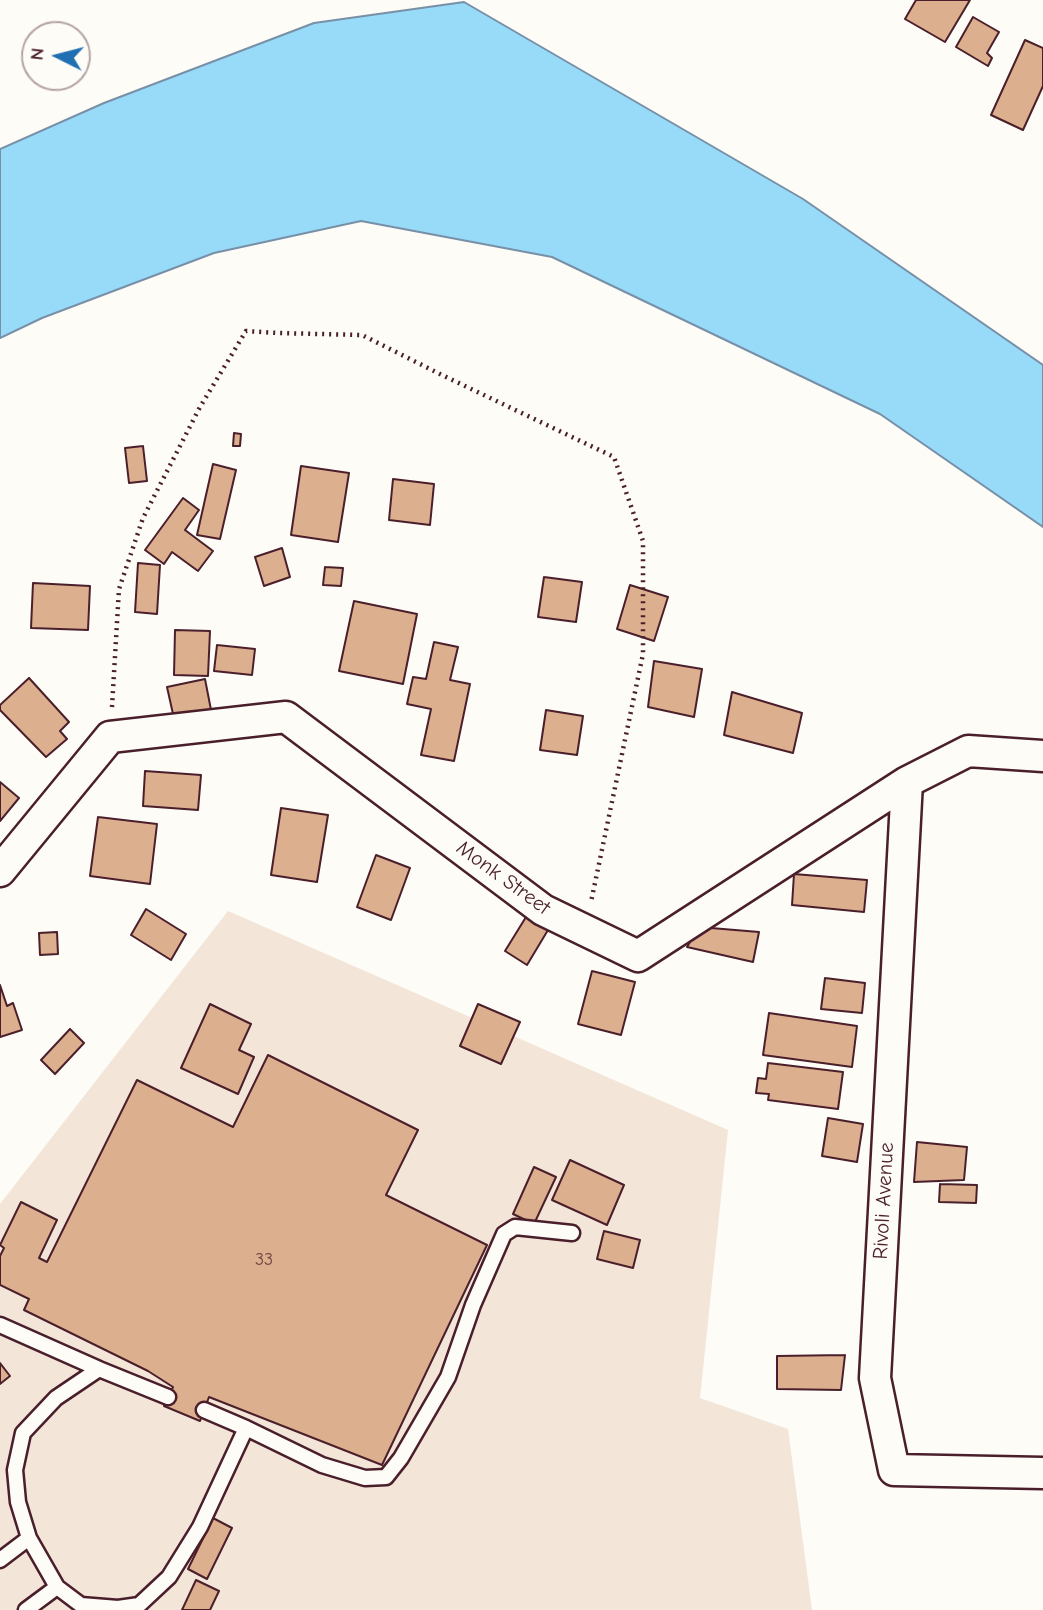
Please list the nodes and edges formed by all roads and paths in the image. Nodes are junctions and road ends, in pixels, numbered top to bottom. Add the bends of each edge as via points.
1 (110, 737) junction
2 (1043, 756) edge
3 (907, 782) junction
4 (0, 871) edge
5 (585, 930) junction
6 (572, 1233) dead end
7 (0, 1325) edge
8 (99, 1369) junction
9 (168, 1397) dead end
10 (205, 1410) dead end
11 (246, 1428) junction
12 (1043, 1474) edge
13 (29, 1538) junction
14 (0, 1560) edge
15 (57, 1587) junction
16 (26, 1610) edge

1 - 4 street
1 - 5 street, Monk Street via 286,717 543,910
1 - 5 path via 119,589 143,518 200,407 246,331 362,335 614,457 643,541 643,654
2 - 3 street, Monk Street via 968,751
3 - 5 street, Monk Street via 638,956
3 - 12 street, Rivoli Avenue via 875,1378 894,1469
6 - 11 lane via 515,1227 504,1234 448,1377 386,1477 365,1478 322,1465
7 - 8 lane
8 - 9 lane
8 - 13 lane via 56,1398 23,1433 15,1470 18,1502
10 - 11 lane
11 - 15 lane via 200,1527 169,1577 139,1605 81,1605
13 - 14 lane
13 - 15 lane
15 - 16 lane

